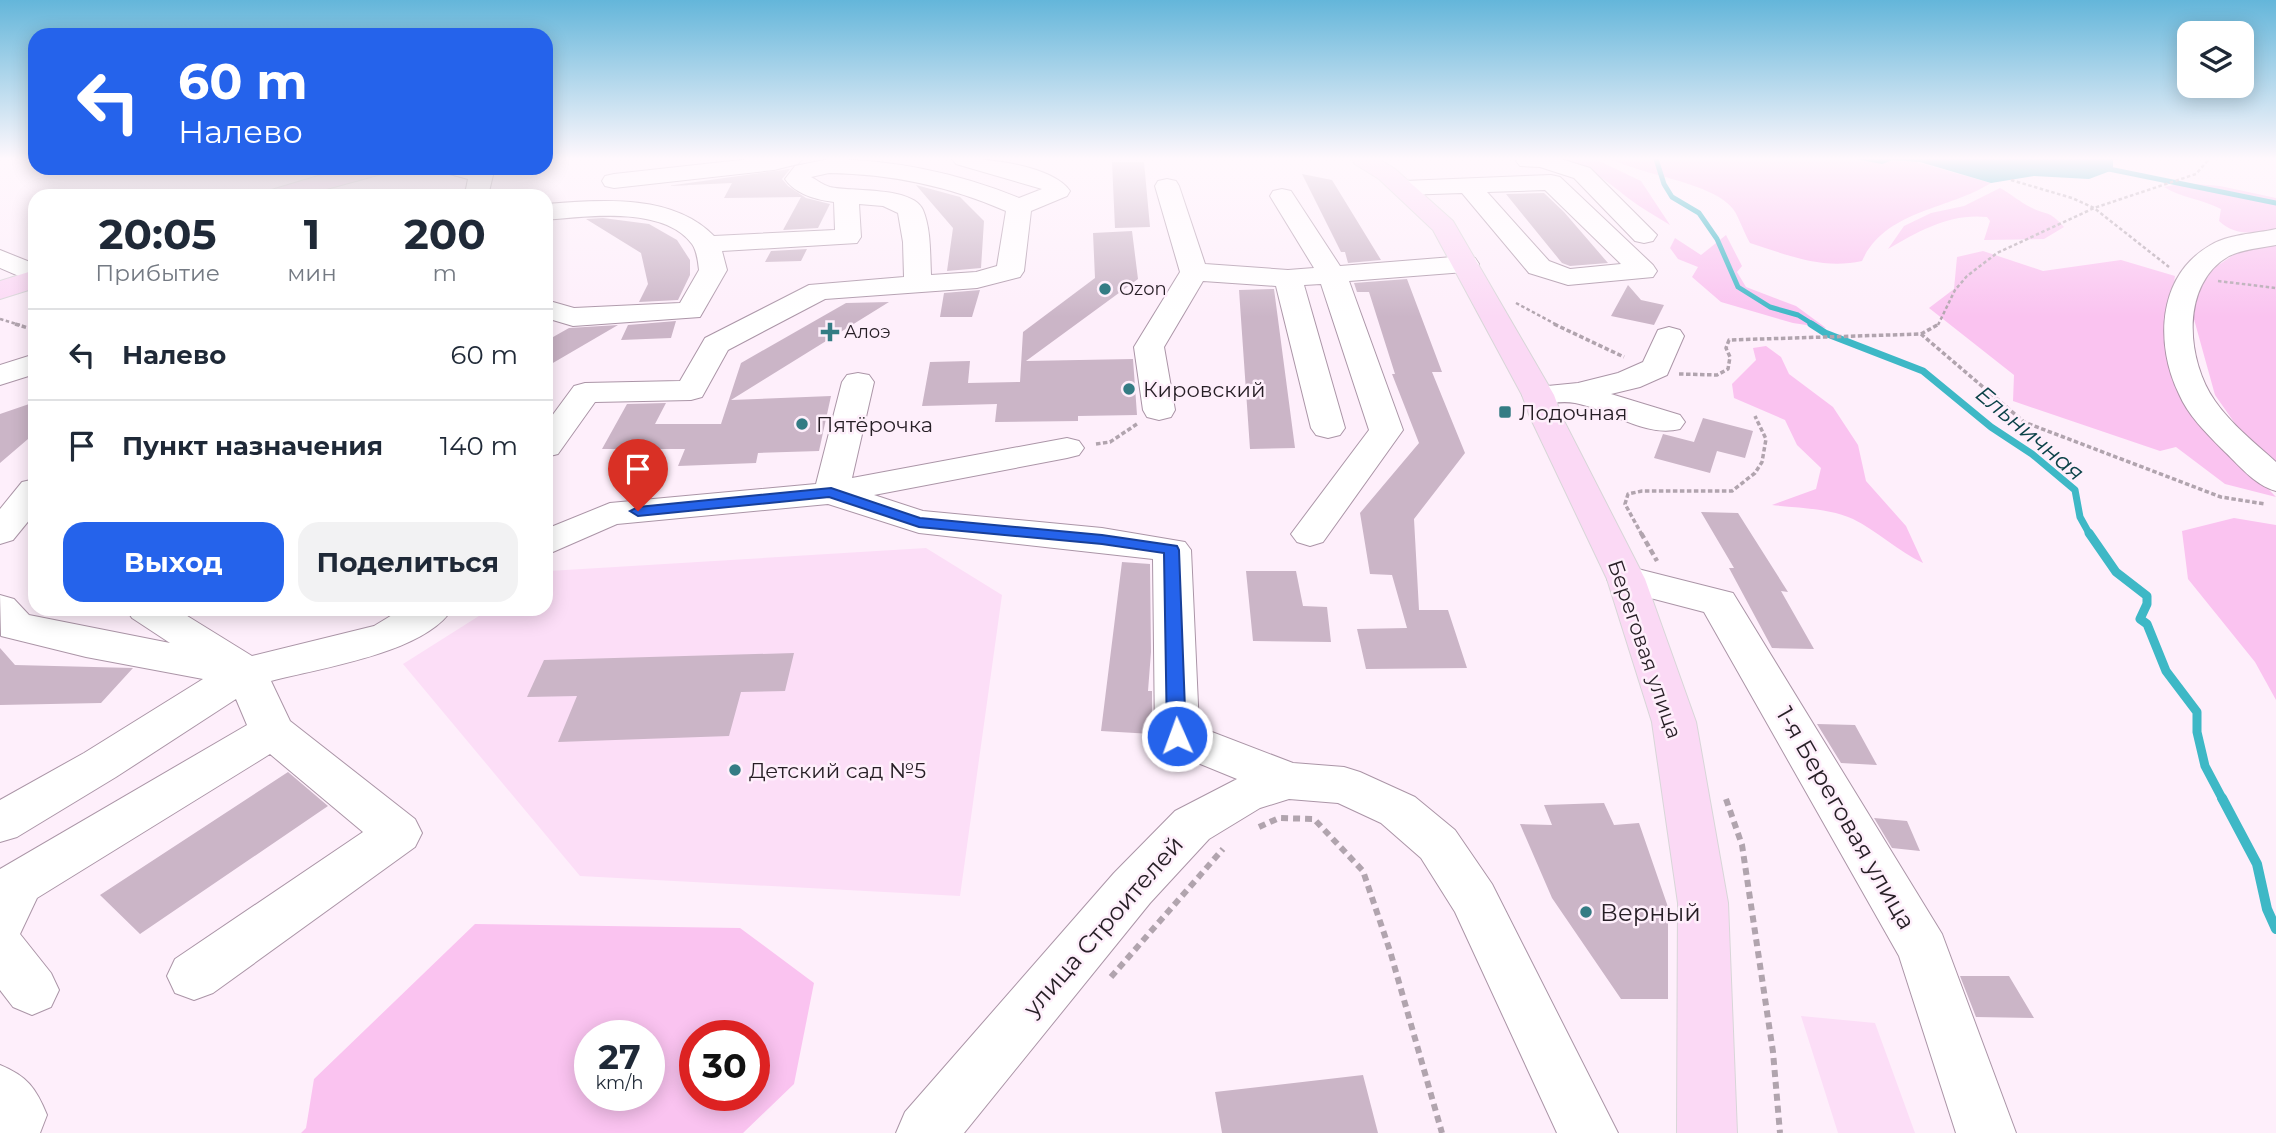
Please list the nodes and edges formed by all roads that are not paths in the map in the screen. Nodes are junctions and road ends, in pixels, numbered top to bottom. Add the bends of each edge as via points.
1 (650, 212) edge
2 (847, 212) edge
3 (911, 212) edge
4 (1019, 212) edge
5 (1175, 212) edge
6 (1292, 212) edge
7 (1432, 212) edge
8 (1491, 212) edge
9 (1582, 212) edge
10 (1621, 212) edge
11 (1644, 235) dead end
12 (2276, 237) edge
13 (706, 244) junction
14 (0, 258) edge
15 (1465, 264) junction
16 (28, 272) edge
17 (1194, 272) junction
18 (1332, 274) junction
19 (1288, 278) junction
20 (28, 279) edge
21 (918, 284) junction
22 (0, 291) edge
23 (555, 317) edge
24 (1669, 337) dead end
25 (28, 366) edge
26 (0, 376) edge
27 (858, 382) dead end
28 (1578, 393) junction
29 (1538, 395) junction
30 (1159, 410) road end
31 (1668, 422) dead end
32 (1328, 428) dead end
33 (553, 437) edge
34 (1067, 448) road end
35 (2276, 480) edge
36 (831, 493) junction
37 (28, 498) edge
38 (0, 532) edge
39 (1310, 534) dead end
40 (553, 540) edge
41 (1645, 584) junction
42 (0, 608) edge
43 (157, 616) edge
44 (420, 616) edge
45 (246, 672) junction
46 (272, 731) junction
47 (1289, 781) junction
48 (0, 822) edge
49 (0, 922) edge
50 (0, 949) edge
51 (194, 976) dead end
52 (32, 990) dead end
53 (0, 1093) edge
54 (6, 1133) edge
55 (926, 1133) edge
56 (1588, 1133) edge
57 (1707, 1133) edge
58 (1986, 1133) edge

1 - 13 street via 684,223
2 - 13 street via 848,237
3 - 21 street
4 - 21 street via 1010,271 977,280
5 - 17 street
6 - 18 street
7 - 15 main road, Береговая улица
8 - 9 street via 1539,267 1568,276 1643,271
10 - 11 street
12 - 35 street via 2219,251 2188,277 2177,316 2195,396
13 - 23 street via 713,270 690,311
14 - 16 street
15 - 18 street
15 - 29 main road, Береговая улица
17 - 19 street
17 - 30 street via 1149,347
18 - 19 street
18 - 39 street via 1386,430
19 - 32 street
20 - 22 main road
21 - 33 street via 819,291 716,344 691,390 585,393
24 - 28 street via 1656,368
25 - 26 street
27 - 36 street
28 - 29 street
28 - 31 street
29 - 41 main road, Береговая улица via 1546,417
34 - 36 street
36 - 40 street via 610,514
36 - 47 street via 919,522 1172,550 1177,736
37 - 38 street
41 - 57 main road, Береговая улица via 1674,722 1703,903
41 - 58 street, 1-я Береговая улица via 1718,602 1726,614 1923,950
42 - 45 street via 15,626
43 - 45 street
44 - 45 street via 387,636
45 - 46 street
45 - 48 street
46 - 49 street via 18,884
46 - 51 street via 398,833
47 - 55 street, улица Строителей via 1244,795 1192,825 1132,888
47 - 56 street, улица Строителей via 1344,785 1398,810 1438,844 1474,899
50 - 52 street
53 - 54 street via 19,1115

